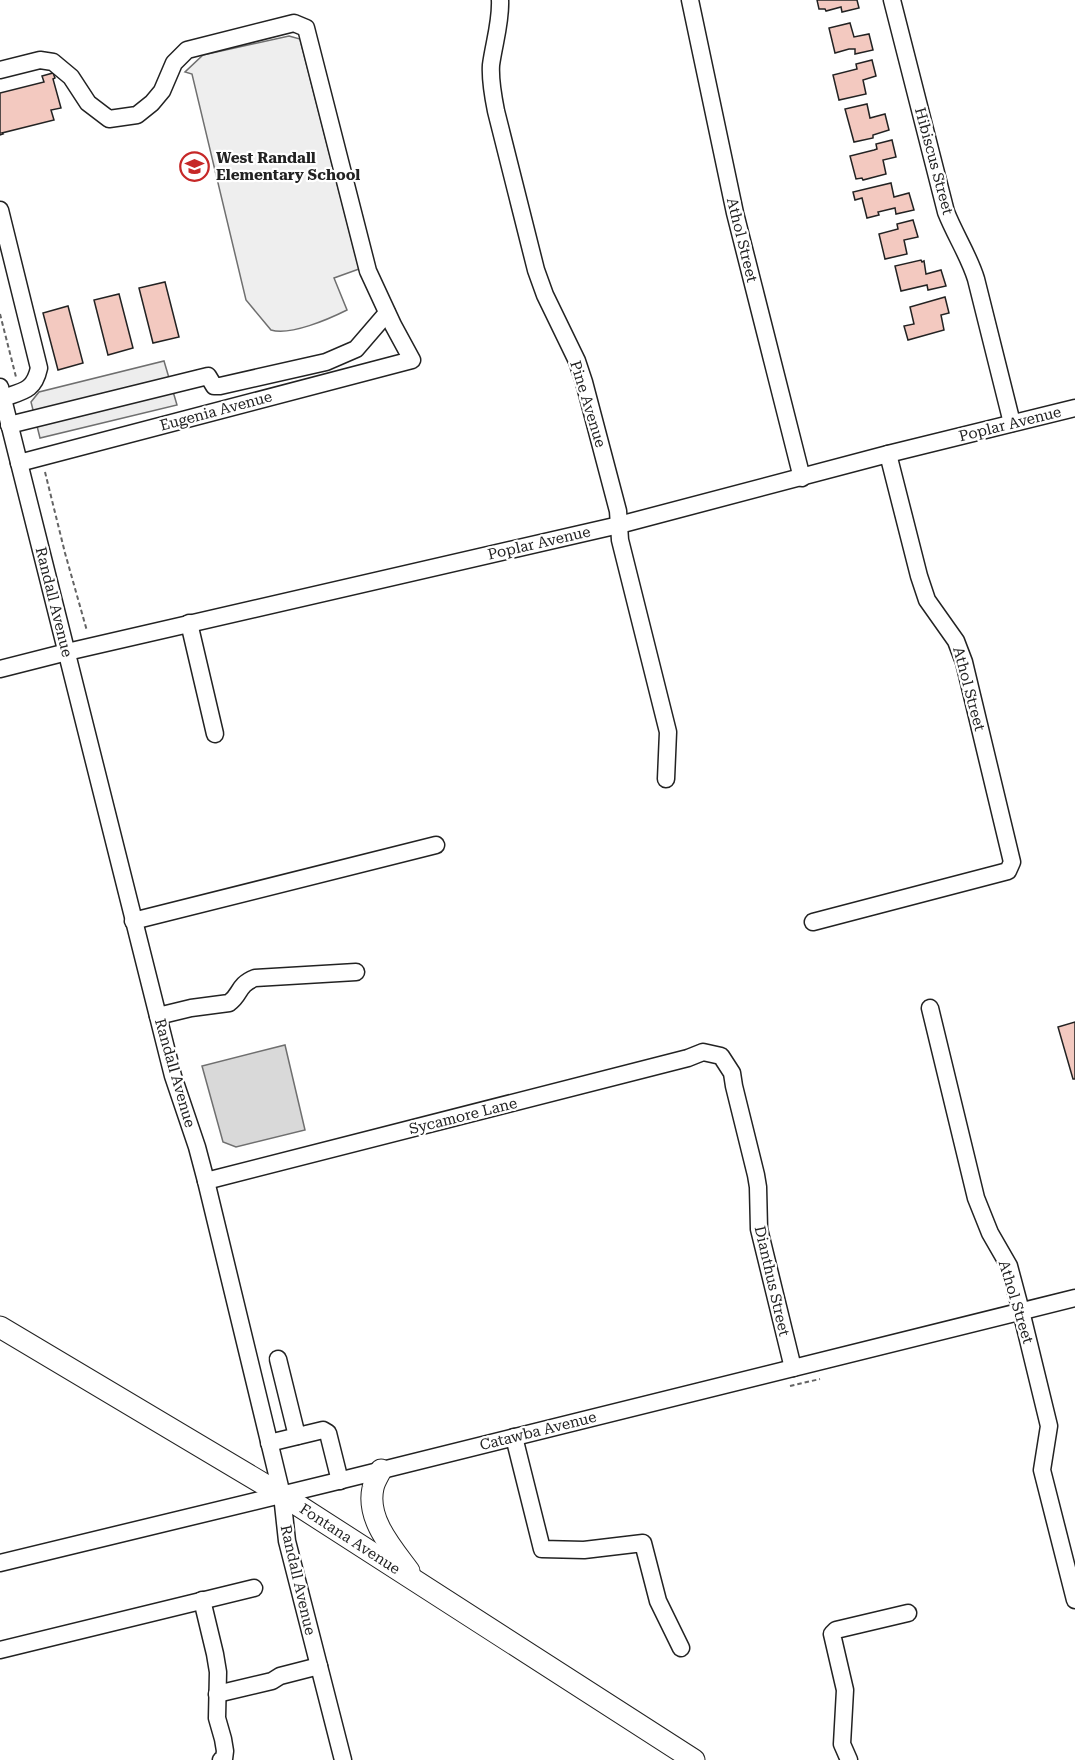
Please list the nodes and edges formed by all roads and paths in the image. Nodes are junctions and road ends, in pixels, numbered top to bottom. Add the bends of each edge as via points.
1 (501, 0) edge
2 (690, 0) edge
3 (892, 0) edge
4 (0, 70) edge
5 (0, 210) edge
6 (387, 313) junction
7 (0, 314) edge
8 (17, 380) dead end
9 (1, 393) edge
10 (1075, 408) edge
11 (1012, 423) junction
12 (9, 424) junction
13 (888, 454) junction
14 (19, 463) junction
15 (45, 472) dead end
16 (802, 478) junction
17 (619, 525) junction
18 (189, 624) junction
19 (87, 631) dead end
20 (67, 652) junction
21 (0, 669) edge
22 (215, 734) dead end
23 (666, 779) dead end
24 (436, 844) dead end
25 (133, 921) junction
26 (813, 922) dead end
27 (356, 972) dead end
28 (930, 1008) dead end
29 (158, 1016) junction
30 (721, 1056) joint
31 (206, 1181) junction
32 (1075, 1298) edge
33 (1021, 1311) junction
34 (0, 1327) edge
35 (278, 1359) dead end
36 (793, 1368) junction
37 (283, 1378) junction
38 (255, 1385) junction
39 (297, 1436) junction
40 (513, 1437) junction
41 (269, 1443) junction
42 (381, 1470) junction
43 (340, 1481) junction
44 (282, 1495) junction
45 (0, 1563) edge
46 (416, 1581) junction
47 (254, 1588) dead end
48 (202, 1600) junction
49 (1075, 1600) edge
50 (908, 1613) dead end
51 (681, 1648) dead end
52 (0, 1650) edge
53 (320, 1671) junction
54 (217, 1694) junction
55 (221, 1760) edge
56 (343, 1760) edge
57 (694, 1760) edge
58 (849, 1760) edge

1 - 17 street, Pine Avenue via 491,67 496,111 536,270 584,382
2 - 16 street, Athol Street via 735,213
3 - 11 street, Hibiscus Street via 946,212 976,279
4 - 6 street via 39,60 53,62 71,77 88,103 110,118 137,115 162,91 174,63 187,50 294,23 306,28 368,271
5 - 9 street via 39,368 30,388
6 - 12 street via 356,350 326,362 220,386 214,386 208,376
6 - 14 street, Eugenia Avenue via 412,360
7 - 8 path
9 - 12 street, Randall Avenue
10 - 11 street, Poplar Avenue
11 - 13 street, Poplar Avenue
12 - 14 street, Randall Avenue
13 - 16 street, Poplar Avenue
13 - 26 street, Athol Street via 927,600 956,641 964,662 1012,862 1008,872
14 - 20 street, Randall Avenue
15 - 19 path
16 - 17 street, Poplar Avenue
17 - 18 street, Poplar Avenue
17 - 23 street, Pine Avenue via 668,732
18 - 20 street, Poplar Avenue
18 - 22 street
20 - 21 street, Poplar Avenue
20 - 25 street, Randall Avenue
24 - 25 street
25 - 29 street, Randall Avenue
27 - 29 street via 255,978 246,982 229,1003
28 - 33 street, Athol Street via 976,1198 1009,1266
29 - 31 street, Randall Avenue
30 - 31 street, Sycamore Lane via 703,1052
30 - 36 street, Dianthus Street via 732,1073 756,1175 759,1229
31 - 38 street, Randall Avenue
32 - 33 street, Catawba Avenue
33 - 36 street, Catawba Avenue
33 - 49 street, Athol Street via 1049,1426 1042,1470
34 - 44 main road, Fontana Avenue
35 - 37 street
36 - 40 street, Catawba Avenue
37 - 38 street
37 - 39 street
38 - 41 street, Randall Avenue
39 - 41 street
39 - 43 street via 323,1430 328,1433
40 - 42 street, Catawba Avenue
40 - 51 street via 542,1549 585,1550 643,1543 658,1601
41 - 44 street, Randall Avenue
42 - 43 street, Catawba Avenue
42 - 46 main road via 373,1489 373,1515
43 - 44 street, Catawba Avenue
44 - 45 street, Catawba Avenue
44 - 46 main road, Fontana Avenue
44 - 53 street, Randall Avenue via 287,1542
46 - 57 main road, Fontana Avenue
47 - 48 street
48 - 52 street
48 - 54 street via 218,1672
50 - 58 street via 832,1634 845,1690 842,1744
53 - 54 street via 280,1676
53 - 56 street, Randall Avenue
54 - 55 street via 217,1718 225,1751

